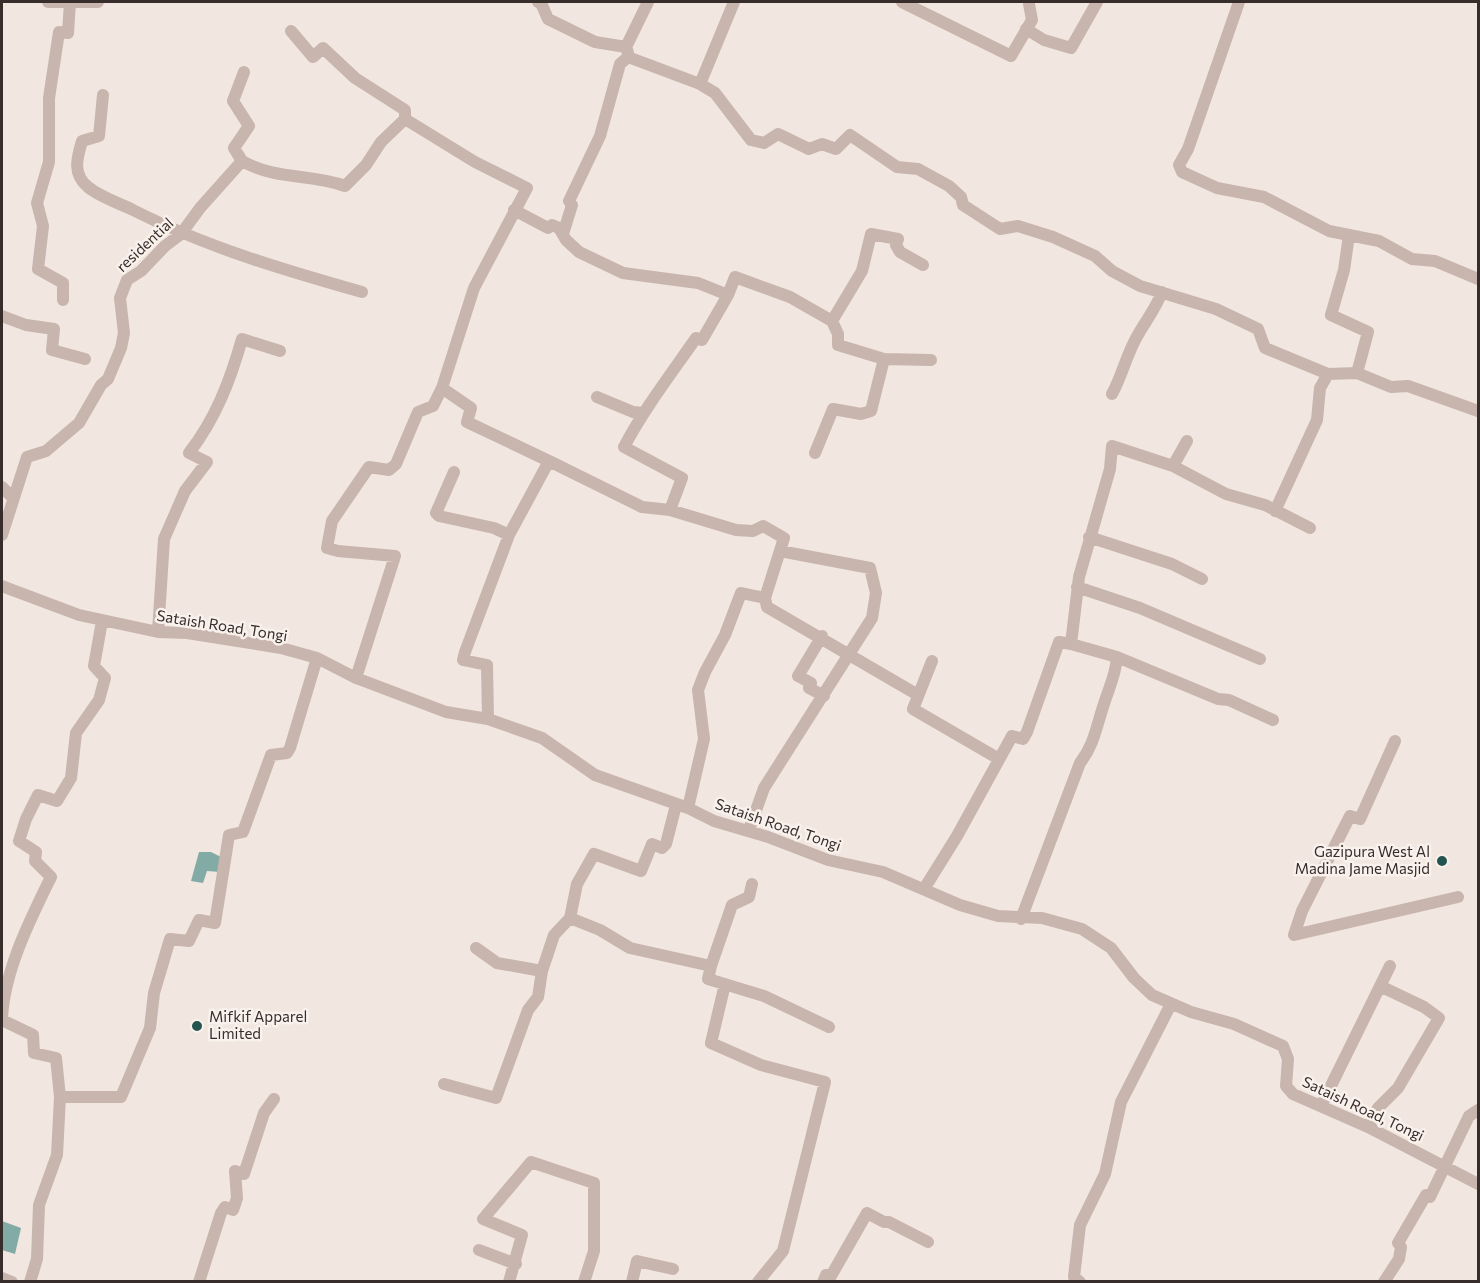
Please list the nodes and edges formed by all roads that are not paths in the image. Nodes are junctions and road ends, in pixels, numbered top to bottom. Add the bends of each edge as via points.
1 (48, 2) edge
2 (70, 2) edge
3 (98, 2) edge
4 (538, 2) edge
5 (648, 2) edge
6 (734, 2) edge
7 (902, 2) edge
8 (1097, 2) edge
9 (1239, 2) edge
10 (1029, 4) dead end
11 (1026, 29) junction
12 (291, 31) dead end
13 (627, 52) junction
14 (244, 72) dead end
15 (700, 84) junction
16 (103, 95) dead end
17 (405, 119) junction
18 (242, 161) junction
19 (514, 210) junction
20 (182, 234) junction
21 (563, 234) junction
22 (1349, 235) junction
23 (923, 265) dead end
24 (1479, 279) edge
25 (362, 292) dead end
26 (1162, 292) junction
27 (728, 295) junction
28 (63, 300) dead end
29 (2, 316) edge
30 (832, 321) junction
31 (280, 351) dead end
32 (86, 359) dead end
33 (885, 359) junction
34 (930, 360) dead end
35 (1357, 372) junction
36 (1328, 374) junction
37 (442, 388) junction
38 (1112, 394) dead end
39 (597, 397) dead end
40 (1479, 411) edge
41 (643, 413) junction
42 (1187, 441) dead end
43 (815, 453) dead end
44 (549, 461) junction
45 (1173, 466) junction
46 (454, 472) dead end
47 (2, 486) edge
48 (12, 497) junction
49 (670, 510) junction
50 (1275, 511) junction
51 (1310, 528) dead end
52 (2, 535) edge
53 (509, 535) junction
54 (1089, 537) junction
55 (780, 551) junction
56 (1202, 579) dead end
57 (2, 586) edge
58 (1077, 587) junction
59 (765, 598) junction
60 (102, 621) junction
61 (158, 632) junction
62 (822, 636) junction
63 (1071, 644) junction
64 (850, 655) junction
65 (1117, 657) junction
66 (317, 658) junction
67 (1260, 658) dead end
68 (932, 662) dead end
69 (356, 678) junction
70 (918, 695) junction
71 (824, 696) junction
72 (488, 719) junction
73 (1273, 720) dead end
74 (1395, 741) dead end
75 (999, 759) junction
76 (682, 806) junction
77 (748, 830) junction
78 (752, 884) dead end
79 (924, 889) junction
80 (1458, 897) dead end
81 (570, 918) junction
82 (1021, 919) junction
83 (476, 948) dead end
84 (711, 966) junction
85 (1390, 966) dead end
86 (542, 971) junction
87 (725, 984) junction
88 (1380, 986) junction
89 (2, 1003) edge
90 (1170, 1004) junction
91 (2, 1019) edge
92 (829, 1027) dead end
93 (444, 1084) dead end
94 (60, 1098) junction
95 (274, 1099) dead end
96 (1321, 1106) junction
97 (1479, 1110) edge
98 (1368, 1127) junction
99 (1446, 1166) junction
100 (1479, 1184) edge
101 (928, 1242) dead end
102 (479, 1250) dead end
103 (516, 1264) junction
104 (673, 1269) dead end
105 (2, 1278) edge
106 (12, 1281) edge
107 (30, 1281) edge
108 (199, 1281) edge
109 (509, 1281) edge
110 (584, 1281) edge
111 (632, 1281) edge
112 (758, 1281) edge
113 (823, 1281) edge
114 (1080, 1281) edge
115 (1384, 1281) edge

1 - 2 street
2 - 3 street
2 - 28 street via 68,33 59,32 49,98 49,162 37,203 43,226 38,269 63,283
4 - 13 street via 548,19 595,42
5 - 13 street
6 - 15 street
7 - 11 street via 1011,56
8 - 11 street via 1071,48 1044,40
9 - 22 street via 1179,165 1182,172 1217,188 1264,197 1329,231
10 - 11 street via 1032,20
12 - 17 street via 313,57 323,48 354,78 405,110
13 - 15 street
13 - 21 street via 600,136 569,201 572,205
14 - 18 street via 232,101 249,126 234,148
15 - 26 street via 715,93 751,140 764,143 778,134 809,149 822,144 836,149 850,135 897,167 918,169 949,186 961,197 963,205 1000,229 1018,226 1053,237 1095,256 1112,272
16 - 20 street via 99,136 82,141 76,168 87,187
17 - 18 street via 345,186 329,180 278,176
17 - 19 street via 527,188
18 - 20 street, residential
19 - 21 street via 548,228 559,228
19 - 37 street via 474,288
20 - 25 street
20 - 48 street, residential via 127,280 120,298 124,333 118,361 79,423 46,451 27,456
21 - 27 street via 579,252 623,273 698,283
22 - 24 street via 1379,241 1412,259 1435,261
22 - 35 street via 1331,315 1368,332
23 - 30 street via 900,252 898,239 872,234 865,264
26 - 36 street via 1237,318 1258,329 1265,348
26 - 38 street via 1139,332
27 - 30 street via 735,277 790,297
27 - 41 street via 702,340 696,338
29 - 32 street via 54,329 52,350
30 - 33 street via 838,345
31 - 61 street via 242,339 220,404 189,453 207,462 185,491 164,539
33 - 34 street
33 - 43 street via 871,411 861,414 833,409
35 - 36 street
35 - 40 street via 1391,387 1408,386
36 - 50 street via 1320,387 1317,420
37 - 44 street via 471,408 467,422
37 - 69 street via 433,406 418,412 396,464 389,470 369,467 332,521 327,548 395,556
39 - 41 street
41 - 49 street via 624,447 681,478
42 - 45 street
44 - 49 street via 642,507
44 - 53 street
45 - 50 street via 1226,494
45 - 54 street via 1112,446 1110,470
46 - 53 street via 436,513
47 - 48 street
48 - 52 street, residential via 14,502
49 - 55 street via 736,530 753,531 763,526 784,538
50 - 51 street
53 - 72 street via 463,660 487,664
54 - 56 street via 1172,564
54 - 58 street
55 - 59 street
55 - 64 street via 870,568 876,593 872,618
57 - 60 street, Sataish Road, Tongi
58 - 63 street
58 - 67 street via 1140,608
59 - 62 street via 767,607
59 - 76 street via 741,593 705,672 698,690 704,739
60 - 61 street, Sataish Road, Tongi
60 - 89 street via 94,666 105,678 99,700 76,733 70,778 57,801 38,795 19,841 36,852 35,861 51,877 31,918
61 - 66 street, Sataish Road, Tongi via 272,646
62 - 64 street
62 - 71 street via 798,676
63 - 65 street
63 - 75 street via 1059,642 1023,740 1012,736
64 - 70 street
64 - 71 street
65 - 73 street
65 - 82 street via 1097,733 1080,763
66 - 69 street, Sataish Road, Tongi
66 - 94 street via 290,748 287,753 271,755 243,832 229,835 215,923 200,920 189,941 170,939 154,993 150,1028 121,1097
68 - 70 street
69 - 72 street, Sataish Road, Tongi via 446,712
70 - 75 street via 913,709
71 - 77 street via 764,788
72 - 76 street, Sataish Road, Tongi via 542,738 594,775
74 - 80 street via 1360,819 1350,816 1294,935
75 - 79 street
76 - 77 street, Sataish Road, Tongi via 714,821
76 - 81 street via 666,844 662,848 652,844 641,871 594,854 578,884
77 - 79 street, Sataish Road, Tongi via 828,860 883,872
78 - 84 street via 749,897 732,905
79 - 82 street, Sataish Road, Tongi via 960,905
81 - 84 street via 630,948
81 - 86 street via 554,934
82 - 90 street, Sataish Road, Tongi via 1042,918 1082,929 1111,948 1143,988
83 - 86 street via 497,963
84 - 87 street via 708,979
85 - 88 street
86 - 93 street via 538,997 528,1010 496,1098
87 - 92 street via 764,996
87 - 112 street via 711,1043 761,1065 825,1082 783,1251
88 - 96 street
88 - 98 street via 1439,1017 1403,1080 1378,1108
89 - 91 street
90 - 96 street, Sataish Road, Tongi via 1234,1024 1283,1046 1288,1059 1288,1090
90 - 114 street via 1121,1102 1105,1174 1080,1225 1074,1276
91 - 94 street via 33,1035 34,1053 56,1058
94 - 107 street via 57,1155 39,1206 37,1259
95 - 108 street via 264,1113 244,1174 235,1171 237,1198 232,1210 225,1207 220,1213
96 - 98 street, Sataish Road, Tongi
97 - 99 street via 1469,1116
98 - 99 street, Sataish Road, Tongi
99 - 100 street, Sataish Road, Tongi
99 - 115 street via 1398,1244 1399,1259
101 - 113 street via 867,1213 831,1276 826,1275
102 - 103 street
103 - 109 street
103 - 110 street via 522,1235 483,1219 531,1162 594,1183 594,1251
104 - 111 street via 637,1262
105 - 106 street

